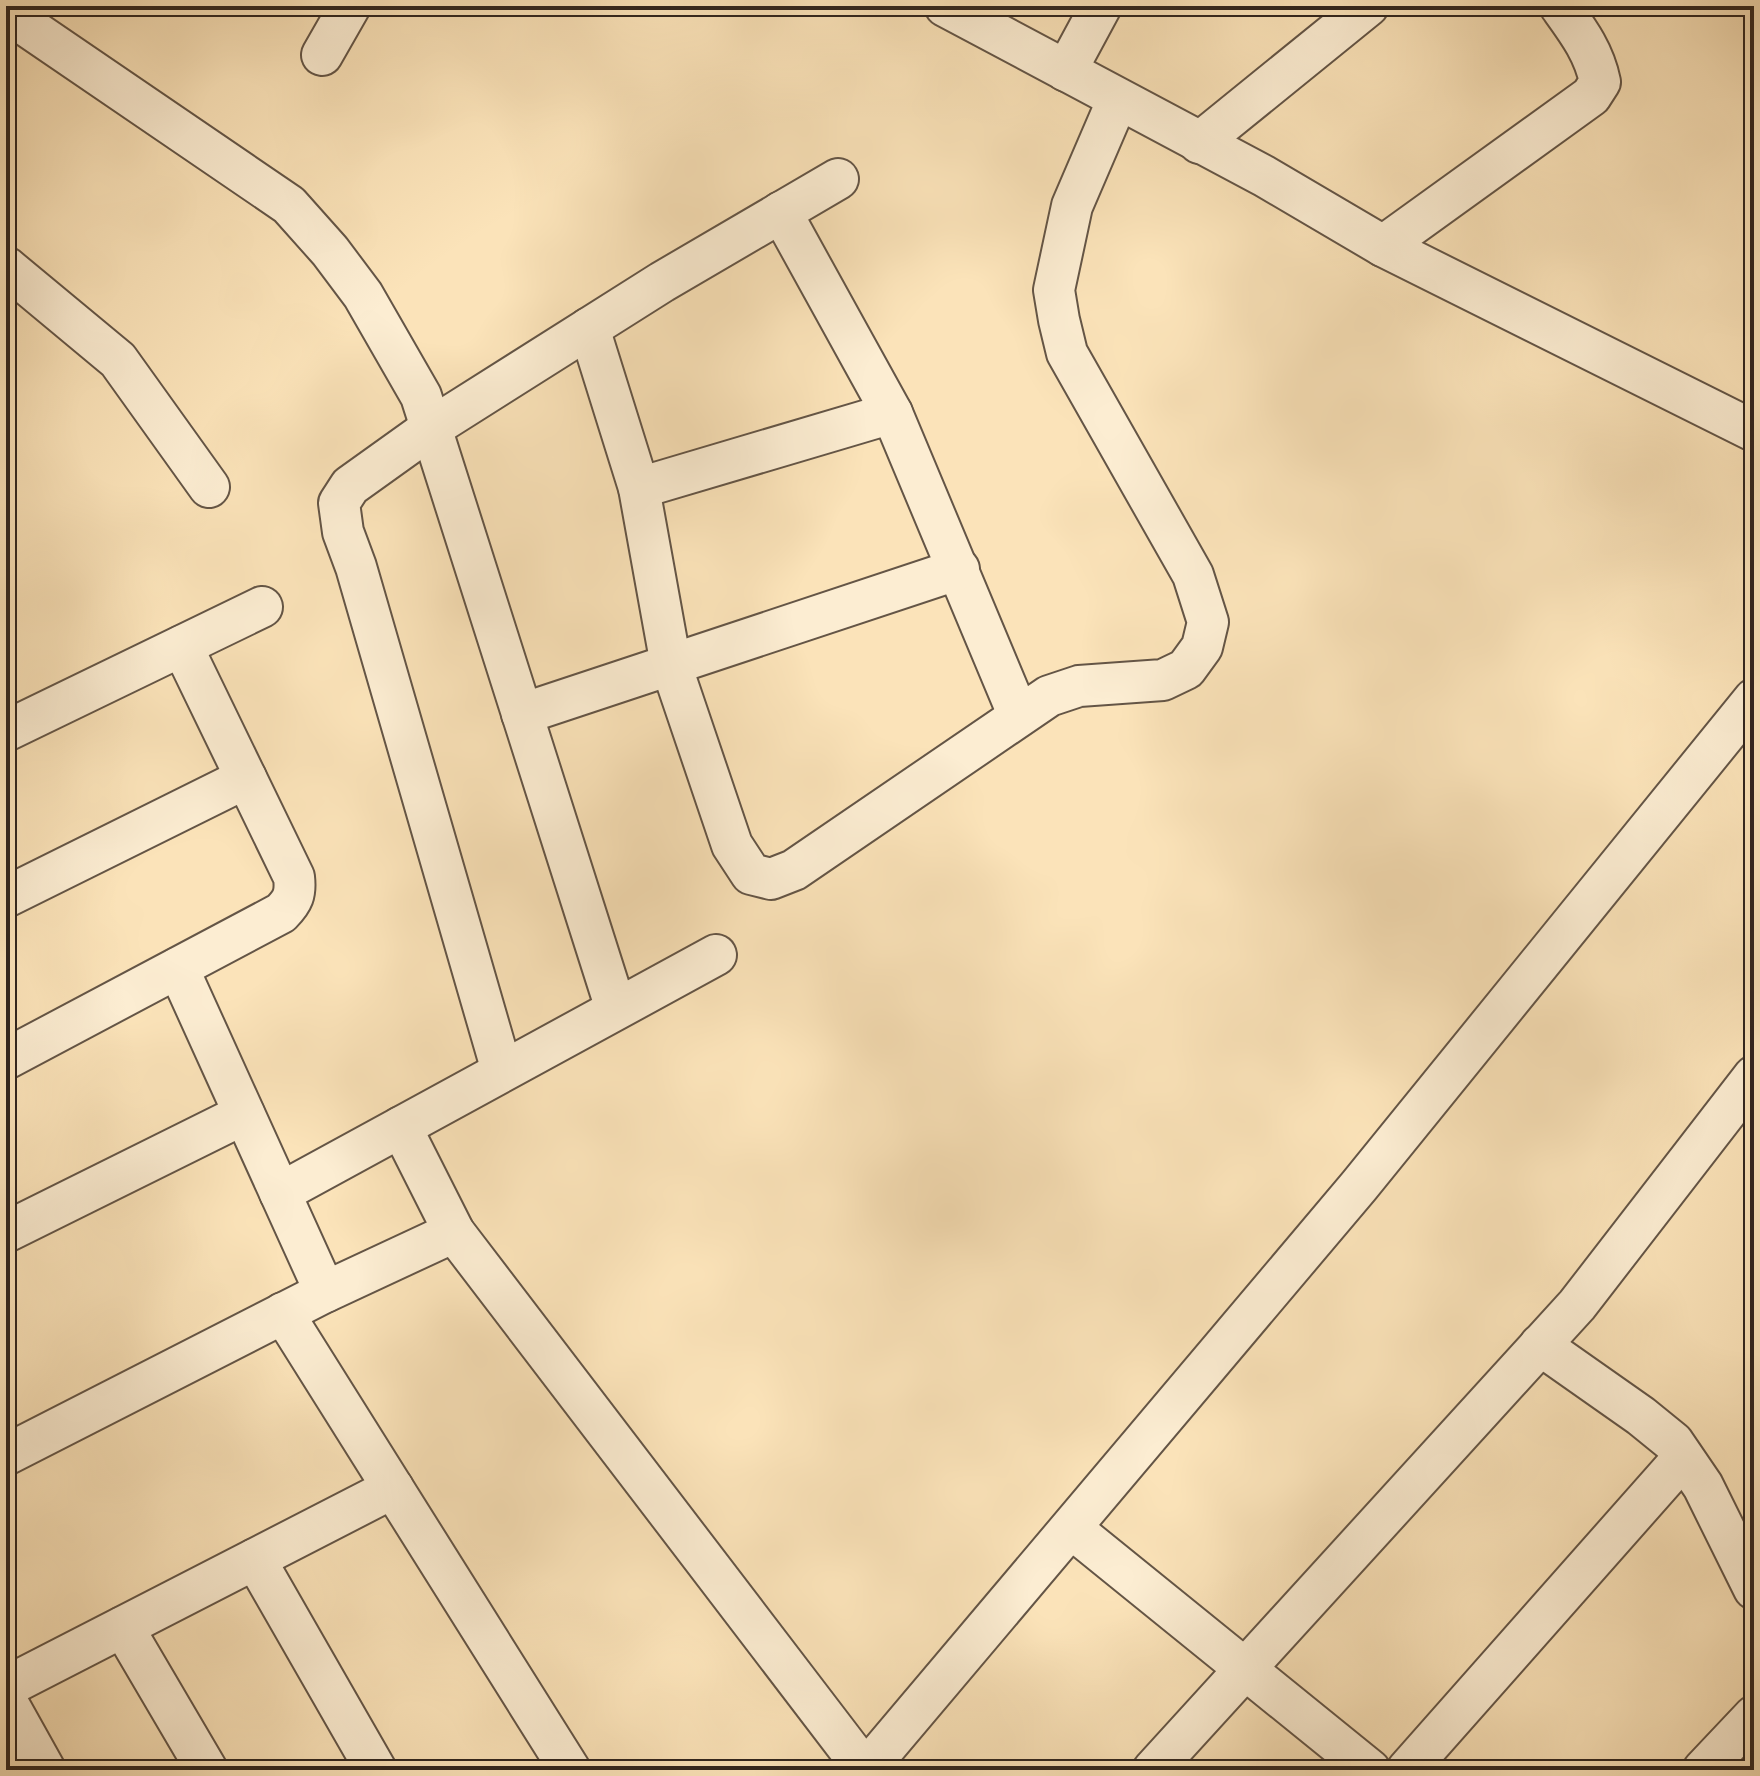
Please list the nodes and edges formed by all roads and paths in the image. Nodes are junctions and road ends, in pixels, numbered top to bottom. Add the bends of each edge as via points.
1 (350, 6) edge
2 (945, 6) edge
3 (1101, 6) edge
4 (1368, 6) edge
5 (1560, 6) edge
6 (6, 12) edge
7 (322, 55) dead end
8 (1066, 71) junction
9 (1118, 99) junction
10 (1199, 143) junction
11 (838, 179) dead end
12 (781, 212) junction
13 (1383, 246) junction
14 (6, 267) edge
15 (589, 328) junction
16 (892, 413) junction
17 (431, 428) junction
18 (1754, 431) edge
19 (209, 487) dead end
20 (639, 488) junction
21 (959, 569) junction
22 (262, 607) dead end
23 (182, 646) junction
24 (671, 665) junction
25 (522, 714) junction
26 (1018, 714) junction
27 (1748, 718) edge
28 (6, 731) edge
29 (246, 778) junction
30 (6, 897) edge
31 (716, 955) dead end
32 (178, 968) junction
33 (616, 1009) junction
34 (6, 1059) edge
35 (502, 1071) junction
36 (1749, 1093) edge
37 (244, 1114) junction
38 (401, 1127) junction
39 (280, 1193) junction
40 (6, 1232) edge
41 (454, 1232) junction
42 (325, 1292) junction
43 (283, 1313) junction
44 (1540, 1345) junction
45 (6, 1455) edge
46 (1683, 1458) junction
47 (393, 1488) junction
48 (1071, 1528) junction
49 (255, 1559) junction
50 (1754, 1589) edge
51 (123, 1627) junction
52 (1245, 1669) junction
53 (6, 1687) edge
54 (6, 1700) edge
55 (1754, 1716) edge
56 (45, 1770) edge
57 (207, 1770) edge
58 (376, 1770) edge
59 (570, 1770) edge
60 (866, 1770) edge
61 (1153, 1770) edge
62 (1370, 1770) edge
63 (1407, 1770) edge
64 (1703, 1770) edge

1 - 7 street
2 - 8 street
3 - 8 street
4 - 10 street
5 - 13 street via 1597,65 1600,82 1591,96
6 - 17 street via 289,205 363,295 421,396
8 - 9 street
9 - 10 street
9 - 26 street via 1072,206 1054,290 1059,320 1067,353 1193,575 1208,622 1202,647 1186,669 1163,680 1079,686
10 - 13 street
11 - 12 street
12 - 15 street
12 - 16 street
13 - 18 street
14 - 19 street via 118,360
15 - 17 street
15 - 20 street
16 - 20 street
16 - 21 street
17 - 25 street
17 - 35 street via 350,486 339,503 343,532
20 - 24 street
21 - 24 street
21 - 26 street
22 - 23 street
23 - 28 street
23 - 29 street
24 - 25 street
24 - 26 street via 732,845 751,874 771,879 794,870
25 - 33 street
27 - 48 street
29 - 30 street
29 - 32 street via 296,891 281,913
31 - 33 street
32 - 34 street
32 - 37 street
33 - 35 street
35 - 38 street
36 - 44 street
37 - 39 street
37 - 40 street
38 - 39 street
38 - 41 street
39 - 42 street
41 - 42 street
41 - 60 street
42 - 43 street
43 - 45 street
43 - 47 street
44 - 46 street via 1641,1416 1673,1442
44 - 52 street
46 - 50 street via 1703,1486
46 - 63 street
47 - 49 street
47 - 59 street
48 - 52 street
48 - 60 street
49 - 51 street
49 - 58 street
51 - 53 street
51 - 57 street
52 - 61 street
52 - 62 street
54 - 56 street
55 - 64 street

